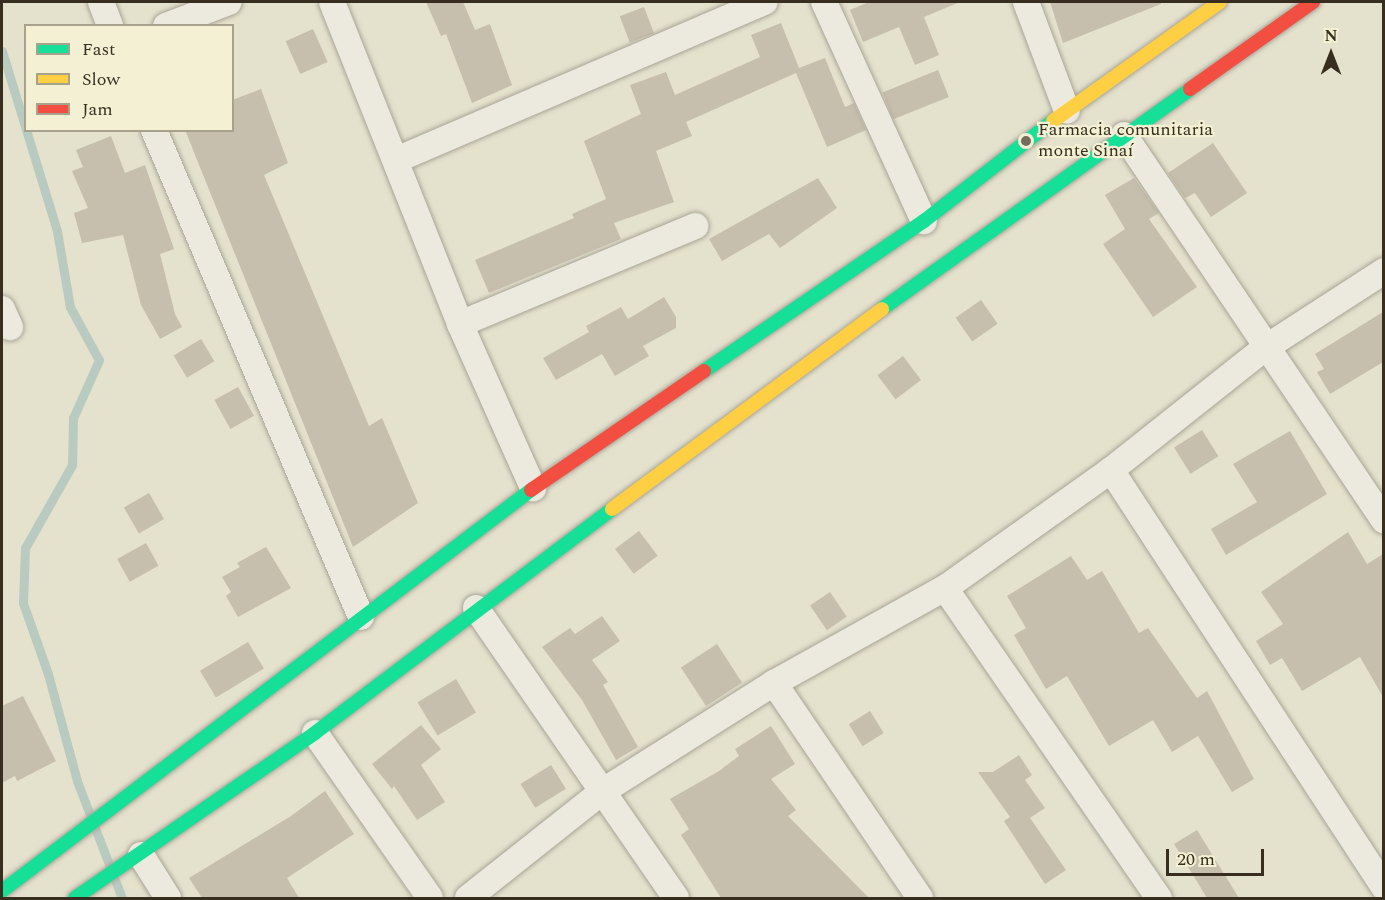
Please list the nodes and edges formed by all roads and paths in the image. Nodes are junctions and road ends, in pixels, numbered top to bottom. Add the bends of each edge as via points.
1 (101, 2) edge
2 (229, 2) edge
3 (332, 2) edge
4 (765, 2) edge
5 (824, 2) edge
6 (1026, 2) edge
7 (1220, 2) edge
8 (1313, 2) edge
9 (109, 24) edge
10 (171, 24) edge
11 (1067, 111) junction
12 (155, 132) edge
13 (1124, 135) junction
14 (396, 160) junction
15 (924, 221) junction
16 (695, 226) dead end
17 (1383, 271) edge
18 (460, 324) junction
19 (1265, 348) junction
20 (1111, 470) junction
21 (533, 488) junction
22 (1383, 521) edge
23 (945, 588) junction
24 (476, 609) junction
25 (361, 616) junction
26 (774, 683) junction
27 (315, 733) junction
28 (603, 791) junction
29 (137, 859) junction
30 (4, 883) edge
31 (1383, 887) edge
32 (75, 898) edge
33 (168, 898) edge
34 (430, 898) edge
35 (468, 898) edge
36 (676, 898) edge
37 (920, 898) edge
38 (1159, 898) edge

1 - 9 street
2 - 10 street
3 - 14 street
4 - 14 street
5 - 15 street
6 - 11 street
7 - 11 street
8 - 13 street
11 - 15 street
12 - 25 street
13 - 19 street
13 - 24 street via 794,372
14 - 18 street
15 - 21 street
16 - 18 street
17 - 19 street
18 - 21 street
19 - 20 street
19 - 22 street
20 - 23 street
20 - 31 street
21 - 25 street via 437,564
23 - 26 street
23 - 38 street
24 - 27 street
24 - 28 street
25 - 30 street via 73,840
26 - 28 street
26 - 37 street
27 - 29 street
27 - 34 street
28 - 35 street
28 - 36 street
29 - 32 street
29 - 33 street

